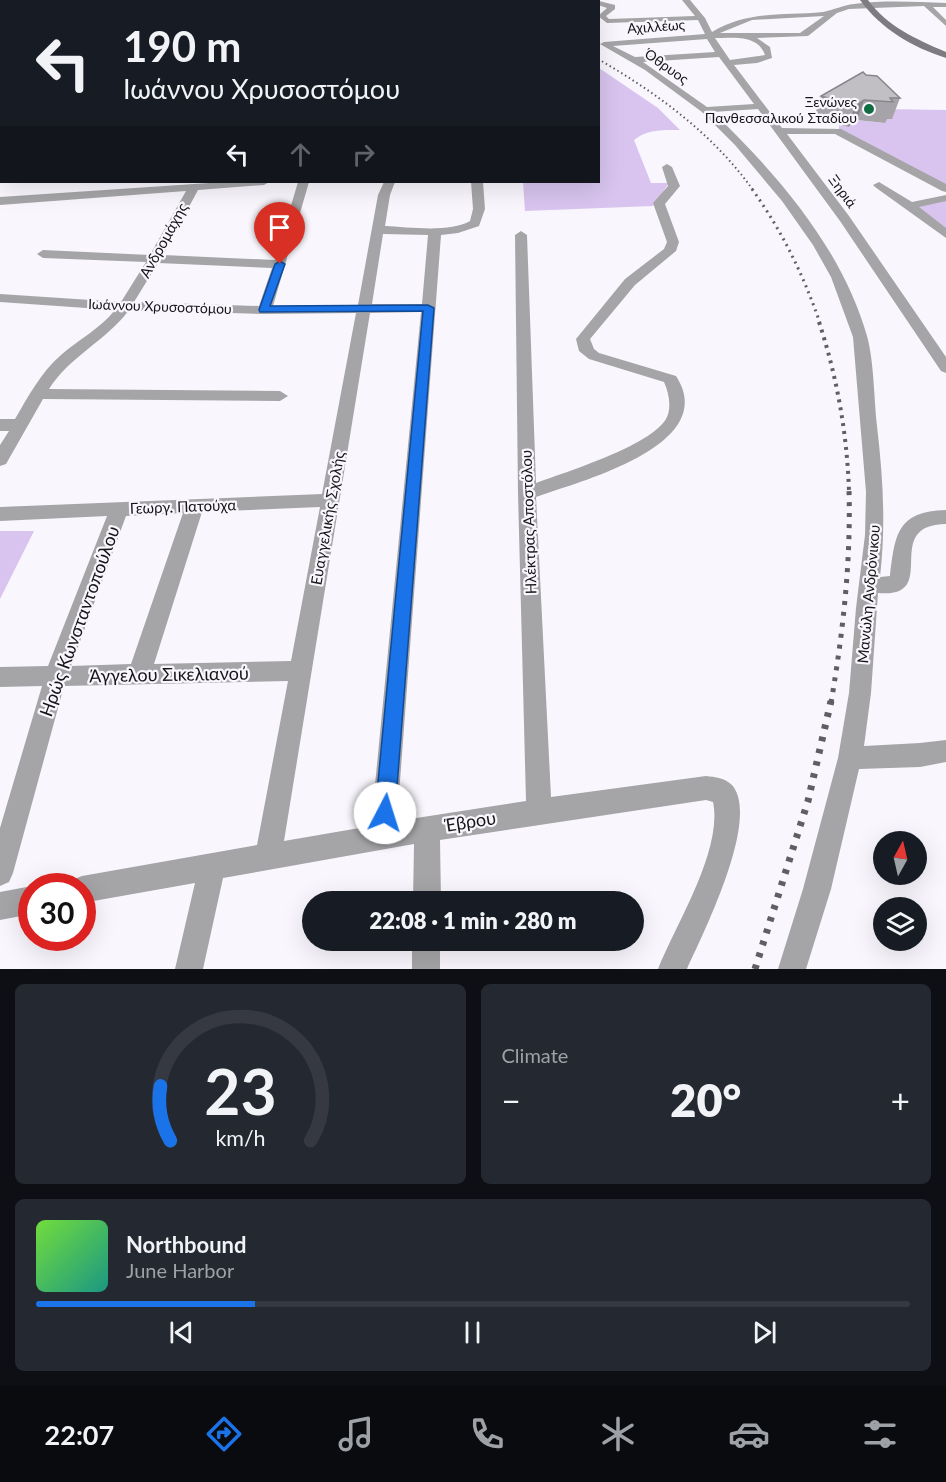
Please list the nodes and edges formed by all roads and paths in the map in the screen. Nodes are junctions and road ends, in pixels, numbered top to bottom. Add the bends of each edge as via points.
1 (686, 0) edge
2 (866, 2) edge
3 (881, 2) edge
4 (600, 3) edge
5 (926, 4) junction
6 (946, 5) edge
7 (835, 11) junction
8 (700, 18) junction
9 (946, 24) edge
10 (744, 35) junction
11 (711, 36) junction
12 (604, 44) joint
13 (946, 48) edge
14 (946, 55) edge
15 (725, 59) junction
16 (634, 60) junction
17 (762, 106) junction
18 (705, 110) junction
19 (781, 131) junction
20 (667, 167) dead end
21 (250, 183) edge
22 (304, 183) edge
23 (390, 183) edge
24 (477, 183) edge
25 (879, 185) dead end
26 (194, 187) junction
27 (946, 189) edge
28 (783, 196) joint
29 (946, 198) edge
30 (3, 203) edge
31 (910, 206) junction
32 (379, 230) junction
33 (435, 231) junction
34 (946, 234) edge
35 (521, 235) dead end
36 (43, 254) dead end
37 (153, 260) junction
38 (280, 264) junction
39 (0, 298) edge
40 (124, 306) junction
41 (428, 308) junction
42 (363, 309) junction
43 (264, 310) junction
44 (946, 368) edge
45 (40, 394) junction
46 (280, 396) dead end
47 (0, 425) edge
48 (22, 425) junction
49 (0, 460) edge
50 (526, 493) junction
51 (331, 500) junction
52 (195, 506) junction
53 (120, 508) junction
54 (0, 514) edge
55 (946, 517) edge
56 (869, 584) junction
57 (301, 671) junction
58 (56, 675) junction
59 (139, 675) junction
60 (0, 677) edge
61 (946, 751) edge
62 (850, 758) junction
63 (540, 810) junction
64 (427, 828) junction
65 (383, 837) junction
66 (268, 855) junction
67 (212, 867) junction
68 (0, 873) edge
69 (96, 888) edge
70 (427, 891) edge
71 (18, 903) edge
72 (0, 906) edge
73 (426, 951) edge
74 (189, 969) edge
75 (426, 969) edge
76 (672, 969) edge
77 (792, 969) edge

1 - 8 street, Ξηριά
2 - 3 street
2 - 7 street
2 - 14 main road via 894,30
3 - 5 street
3 - 13 main road via 904,27
4 - 8 street via 612,7 602,16 607,21
5 - 6 street
5 - 9 street
7 - 10 street, Αχιλλέως via 802,35
7 - 11 street via 750,17 724,26
8 - 11 street, Ξηριά
10 - 11 street, Αχιλλέως
10 - 15 street via 762,44 769,56 757,60
11 - 12 street, Αχιλλέως
11 - 15 street, Ξηριά
12 - 16 street, Όθρυος
15 - 16 street
15 - 17 street, Ξηριά
16 - 18 street, Όθρυος
17 - 18 street
17 - 19 street, Ξηριά
18 - 28 street, Όθρυος via 739,142
19 - 27 street via 837,131
19 - 44 street, Ξηριά
20 - 50 street via 674,186 659,208 673,242 670,251 630,282 584,339 587,351 594,356 670,379 676,387 676,414 652,441
21 - 26 street
22 - 38 street
23 - 32 street, Ευαγγελικής Σχολής
24 - 33 street via 477,221 466,228
25 - 31 street
26 - 30 street
26 - 37 street, Ανδρομάχης
28 - 56 street, Μανώλη Ανδρόνικου via 830,262 860,337 874,492 875,535
29 - 31 street
31 - 34 street
32 - 33 street
32 - 42 street, Ευαγγελικής Σχολής
33 - 41 street
35 - 50 street, Ηλέκτρας Αποστόλου
36 - 37 street
37 - 38 street
37 - 40 street, Ανδρομάχης
38 - 43 street
39 - 40 street, Ιωάννου Χρυσοστόμου
40 - 43 street, Ιωάννου Χρυσοστόμου
40 - 45 street, Ανδρομάχης via 105,330 63,361
41 - 42 street, Ιωάννου Χρυσοστόμου
41 - 65 street
42 - 43 street, Ιωάννου Χρυσοστόμου
42 - 51 street, Ευαγγελικής Σχολής
45 - 46 street
45 - 48 street, Ανδρομάχης
47 - 48 street
48 - 49 street, Ανδρομάχης
50 - 63 street, Ηλέκτρας Αποστόλου
51 - 52 street, Γεωργ. Πατούχα
51 - 57 street, Ευαγγελικής Σχολής
52 - 53 street, Γεωργ. Πατούχα
52 - 59 street
53 - 54 street, Γεωργ. Πατούχα
53 - 58 street, Ηρώς Κωνσταντοπούλου
55 - 56 street via 927,517 909,529 903,543 899,581 892,586
56 - 62 street, Μανώλη Ανδρόνικου
57 - 59 street, Άγγελου Σικελιανού
57 - 66 street, Ευαγγελικής Σχολής
58 - 59 street, Άγγελου Σικελιανού
58 - 60 street, Άγγελου Σικελιανού
58 - 68 street, Ηρώς Κωνσταντοπούλου
61 - 62 street
62 - 77 street, Μανώλη Ανδρόνικου
63 - 64 street, Έβρου
63 - 76 street, Έβρου via 706,788 718,790 726,799 728,812 718,861
64 - 65 street, Έβρου
64 - 70 street
65 - 66 street, Έβρου
66 - 67 street, Έβρου
67 - 69 street, Έβρου
67 - 74 street
71 - 72 street
73 - 75 street

